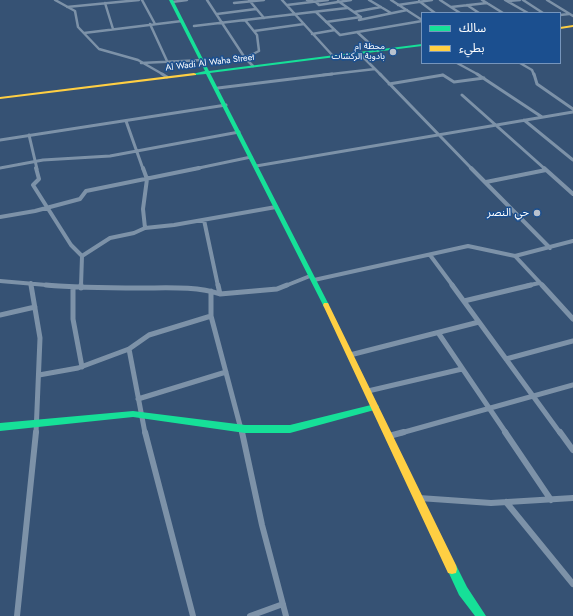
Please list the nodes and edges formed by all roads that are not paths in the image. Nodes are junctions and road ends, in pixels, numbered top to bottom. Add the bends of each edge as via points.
1 (55, 0) edge
2 (138, 0) edge
3 (142, 0) edge
4 (187, 0) edge
5 (207, 0) edge
6 (231, 0) edge
7 (264, 0) edge
8 (282, 0) edge
9 (307, 0) edge
10 (328, 0) edge
11 (351, 0) edge
12 (369, 0) edge
13 (391, 0) edge
14 (432, 0) edge
15 (440, 0) edge
16 (482, 0) edge
17 (520, 0) edge
18 (523, 0) edge
19 (547, 0) edge
20 (112, 1) edge
21 (172, 1) edge
22 (249, 1) edge
23 (338, 1) edge
24 (418, 1) edge
25 (506, 1) edge
26 (314, 2) junction
27 (105, 3) junction
28 (234, 3) junction
29 (487, 3) junction
30 (287, 5) junction
31 (398, 5) junction
32 (467, 5) junction
33 (67, 7) junction
34 (381, 7) junction
35 (451, 7) junction
36 (347, 8) junction
37 (256, 9) junction
38 (407, 10) junction
39 (239, 11) junction
40 (316, 12) junction
41 (354, 12) junction
42 (434, 12) edge
43 (458, 12) edge
44 (478, 12) edge
45 (501, 12) edge
46 (526, 12) edge
47 (542, 12) edge
48 (217, 14) junction
49 (391, 14) junction
50 (572, 14) edge
51 (295, 15) junction
52 (561, 15) edge
53 (361, 16) junction
54 (264, 18) junction
55 (364, 19) junction
56 (182, 20) junction
57 (245, 20) junction
58 (359, 20) dead end
59 (421, 20) edge
60 (421, 21) edge
61 (326, 22) junction
62 (222, 23) junction
63 (416, 23) junction
64 (150, 24) junction
65 (155, 24) junction
66 (304, 24) junction
67 (194, 26) dead end
68 (421, 26) edge
69 (573, 26) edge
70 (561, 28) edge
71 (113, 29) junction
72 (335, 30) junction
73 (254, 31) junction
74 (357, 32) junction
75 (84, 33) junction
76 (312, 34) junction
77 (421, 45) edge
78 (378, 51) junction
79 (359, 53) junction
80 (333, 56) junction
81 (245, 58) junction
82 (203, 60) junction
83 (167, 61) junction
84 (140, 63) junction
85 (459, 64) edge
86 (522, 64) edge
87 (253, 66) junction
88 (375, 69) junction
89 (210, 72) junction
90 (167, 77) junction
91 (484, 78) junction
92 (390, 84) junction
93 (218, 88) junction
94 (462, 95) dead end
95 (0, 98) edge
96 (226, 105) junction
97 (573, 109) edge
98 (573, 112) edge
99 (542, 117) junction
100 (524, 120) junction
101 (126, 121) junction
102 (496, 125) junction
103 (239, 132) junction
104 (439, 135) junction
105 (29, 136) junction
106 (0, 140) edge
107 (137, 151) junction
108 (251, 157) junction
109 (573, 160) edge
110 (35, 162) junction
111 (256, 166) junction
112 (0, 168) edge
113 (546, 170) junction
114 (147, 179) junction
115 (486, 182) junction
116 (573, 194) edge
117 (48, 207) junction
118 (276, 207) junction
119 (0, 217) edge
120 (204, 220) junction
121 (145, 228) junction
122 (573, 241) edge
123 (550, 248) junction
124 (430, 255) junction
125 (82, 256) junction
126 (515, 256) junction
127 (312, 278) junction
128 (0, 281) edge
129 (539, 282) junction
130 (31, 283) junction
131 (73, 287) junction
132 (81, 288) junction
133 (211, 291) junction
134 (220, 294) junction
135 (464, 301) junction
136 (35, 307) junction
137 (0, 315) edge
138 (211, 316) junction
139 (573, 320) edge
140 (479, 322) junction
141 (438, 334) junction
142 (573, 341) edge
143 (129, 348) junction
144 (350, 355) junction
145 (506, 359) junction
146 (82, 367) junction
147 (462, 369) junction
148 (226, 372) junction
149 (39, 375) junction
150 (573, 385) edge
151 (368, 391) junction
152 (534, 396) junction
153 (138, 399) junction
154 (375, 407) junction
155 (489, 408) junction
156 (141, 416) junction
157 (37, 424) junction
158 (0, 427) edge
159 (241, 428) junction
160 (389, 436) junction
161 (573, 450) edge
162 (419, 498) junction
163 (573, 498) edge
164 (551, 500) junction
165 (506, 502) junction
166 (573, 584) edge
167 (283, 604) junction
168 (17, 616) edge
169 (193, 616) edge
170 (250, 616) edge
171 (286, 616) edge
172 (481, 616) edge

1 - 33 street
2 - 20 street
3 - 65 street
4 - 21 street
5 - 48 street
6 - 28 street
7 - 22 street
8 - 30 street
9 - 26 street
10 - 26 street
11 - 23 street
12 - 34 street
13 - 31 street
14 - 24 street
15 - 35 street
16 - 29 street
17 - 25 street
18 - 47 street
19 - 50 street
20 - 27 street
21 - 56 street
22 - 28 street
22 - 37 street
23 - 26 street via 319,6
23 - 36 street
24 - 31 street
24 - 42 street
25 - 46 street
26 - 30 street
27 - 33 street
27 - 71 street
28 - 39 street
29 - 32 street
29 - 45 street
30 - 51 street
31 - 38 street
32 - 35 street
32 - 44 street
33 - 75 street via 75,11 78,27
34 - 41 street
34 - 49 street
35 - 43 street
36 - 40 street
36 - 41 street
37 - 39 street
37 - 54 street
38 - 49 street
38 - 59 street
39 - 48 street
40 - 51 street
40 - 61 street
41 - 53 street
48 - 62 street
49 - 55 street
50 - 52 street
51 - 54 street
51 - 66 street
53 - 55 street
53 - 61 street
54 - 57 street
55 - 58 street
56 - 65 street
56 - 82 street
57 - 62 street
57 - 73 street
60 - 63 street
61 - 72 street
62 - 67 street
62 - 81 street
63 - 68 street
63 - 74 street
64 - 65 street
64 - 71 street
64 - 83 street
66 - 73 street
66 - 76 street
69 - 70 street
71 - 75 street
72 - 74 street via 340,35
72 - 76 street
73 - 81 street via 259,51
74 - 78 street
75 - 84 street via 99,49
76 - 80 street
77 - 78 street, Al Wadi Al Waha Street
78 - 79 street, Al Wadi Al Waha Street
79 - 80 street, Al Wadi Al Waha Street
79 - 88 street
80 - 87 street, Al Wadi Al Waha Street
81 - 87 street
82 - 83 street
82 - 89 street
83 - 84 street
84 - 90 street
85 - 91 street
86 - 97 street via 532,70 537,84
87 - 89 street, Al Wadi Al Waha Street
88 - 92 street
88 - 93 street
89 - 90 street, Al Wadi Al Waha Street
89 - 93 street
90 - 95 street, Al Wadi Al Waha Street
91 - 92 street via 454,82 443,75
91 - 99 street
92 - 104 street
93 - 96 street
94 - 102 street
96 - 101 street
96 - 103 street
98 - 99 street
99 - 100 street
100 - 102 street
100 - 109 street
101 - 105 street
101 - 107 street
102 - 104 street
102 - 113 street
103 - 107 street
103 - 108 street
104 - 111 street
104 - 115 street
105 - 106 street
105 - 110 street
107 - 110 street via 110,156
107 - 114 street
108 - 111 street
108 - 114 street
110 - 112 street
110 - 117 street via 39,179 32,186
111 - 118 street
113 - 115 street
113 - 116 street
114 - 117 street via 86,191 80,199
114 - 121 street via 143,209
115 - 123 street
117 - 119 street
117 - 125 street via 71,245
118 - 120 street
118 - 127 street
120 - 121 street
120 - 134 street
121 - 125 street via 110,238
122 - 123 street
123 - 126 street
124 - 126 street via 468,246
124 - 127 street
124 - 135 street
125 - 132 street
126 - 129 street
127 - 134 street via 277,289
127 - 144 street
128 - 130 street
129 - 135 street
129 - 139 street
130 - 131 street
130 - 136 street
131 - 132 street
131 - 146 street via 73,319
132 - 133 street via 171,288
133 - 134 street
133 - 138 street
135 - 140 street
136 - 137 street
136 - 149 street via 40,338
138 - 143 street via 149,335
138 - 148 street
140 - 141 street
140 - 145 street
141 - 144 street
141 - 147 street
142 - 145 street
143 - 146 street
143 - 153 street
144 - 151 street
145 - 152 street
146 - 149 street
147 - 151 street
147 - 155 street
148 - 153 street
148 - 159 street
149 - 157 street
150 - 152 street
151 - 154 street
152 - 155 street
152 - 161 street
153 - 156 street
154 - 159 street via 290,429
154 - 160 street
155 - 160 street
155 - 164 street
156 - 157 street via 133,414
156 - 159 street
156 - 169 street
157 - 158 street
157 - 168 street
159 - 167 street via 262,525
160 - 162 street
162 - 165 street
162 - 172 street via 463,591
163 - 164 street
164 - 165 street
165 - 166 street
167 - 170 street
167 - 171 street

